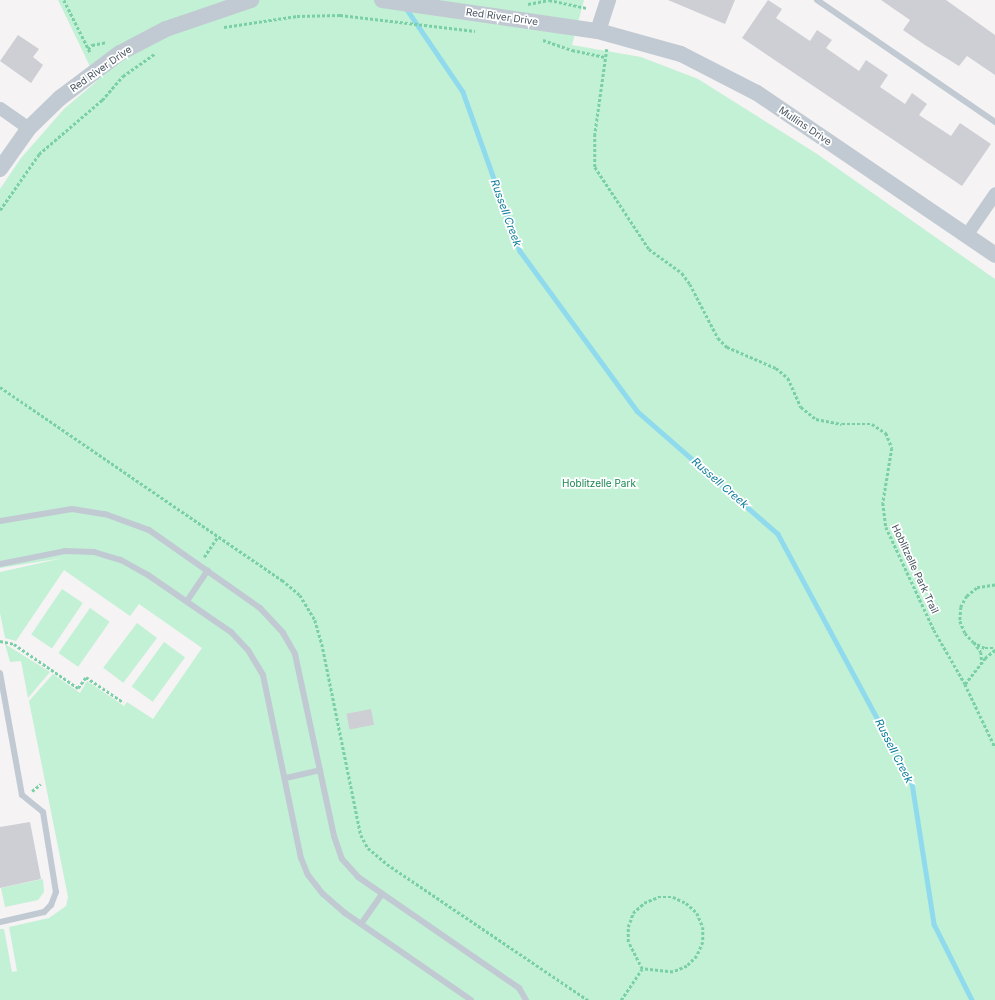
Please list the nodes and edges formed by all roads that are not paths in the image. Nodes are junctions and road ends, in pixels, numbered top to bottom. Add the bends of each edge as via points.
1 (251, 0) edge
2 (382, 0) edge
3 (608, 0) edge
4 (817, 0) edge
5 (598, 31) junction
6 (0, 108) edge
7 (995, 122) edge
8 (29, 128) junction
9 (0, 169) edge
10 (995, 193) edge
11 (966, 235) junction
12 (995, 256) edge
13 (0, 521) edge
14 (0, 564) edge
15 (208, 570) junction
16 (187, 601) junction
17 (0, 673) edge
18 (320, 770) junction
19 (286, 778) junction
20 (382, 894) junction
21 (0, 922) edge
22 (361, 924) junction
23 (471, 1000) edge
24 (526, 1000) edge

1 - 8 street, Red River Drive via 166,29 120,53 60,98
2 - 5 street, Red River Drive
3 - 5 street
4 - 7 lane
5 - 11 street, Mullins Drive via 681,54 757,93
6 - 8 street
8 - 9 street, Red River Drive
10 - 11 street
11 - 12 street, Mullins Drive
13 - 15 lane via 72,509 105,514 148,530
14 - 16 lane via 65,551 94,552 121,560
15 - 16 lane
15 - 18 lane via 260,608 283,633 292,649 301,676
16 - 19 lane via 231,632 248,650 263,675
17 - 21 lane via 22,795 43,812 56,892 51,905 44,912
18 - 19 lane
18 - 20 lane via 334,836 342,859 358,877
19 - 22 lane via 301,858 308,875 323,894
20 - 22 lane
20 - 24 lane via 519,988
22 - 23 lane

